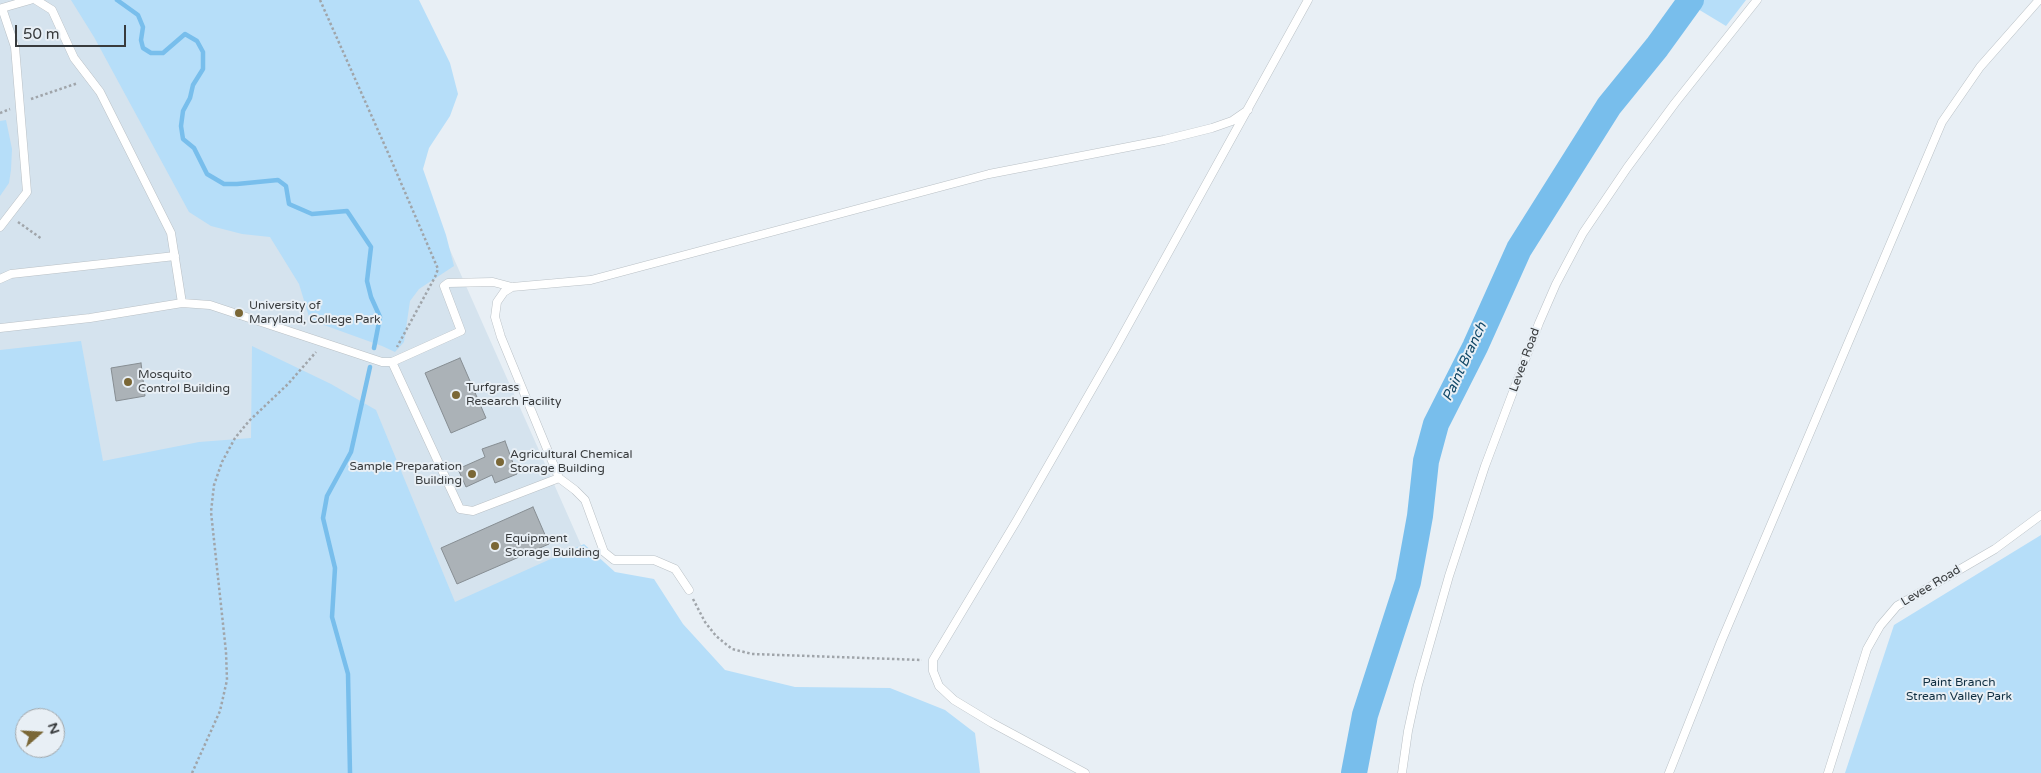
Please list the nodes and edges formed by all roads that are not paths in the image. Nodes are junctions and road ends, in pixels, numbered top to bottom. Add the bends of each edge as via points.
1 (30, 0) edge
2 (36, 0) edge
3 (1308, 0) edge
4 (1757, 0) edge
5 (2039, 0) edge
6 (1248, 110) junction
7 (0, 227) edge
8 (174, 256) junction
9 (0, 279) edge
10 (512, 286) junction
11 (182, 303) junction
12 (0, 328) edge
13 (392, 362) junction
14 (558, 478) junction
15 (2041, 515) edge
16 (688, 590) road end
17 (1085, 773) edge
18 (1402, 773) edge
19 (1669, 773) edge
20 (1828, 773) edge

1 - 7 lane via 2,8 15,47 27,192
2 - 8 lane via 52,10 74,58 100,92 171,233
3 - 6 lane
4 - 18 lane, Levee Road via 1627,168 1583,233 1556,284 1485,466 1452,567 1418,685
5 - 19 lane via 1980,67 1942,122 1720,642
6 - 10 lane via 1232,121 1212,128 989,174 591,280
6 - 17 lane via 1110,358 933,660 939,686 954,700
8 - 9 lane via 11,274
8 - 11 lane
10 - 13 lane via 493,282 448,283 444,286 461,331
10 - 14 lane via 497,302 495,317
11 - 12 lane
11 - 13 lane via 210,305 382,362
13 - 14 lane via 460,509 473,511
14 - 16 lane via 585,500 604,552 614,560 654,560 675,569
15 - 20 lane, Levee Road via 1995,549 1897,606 1880,626 1867,649

